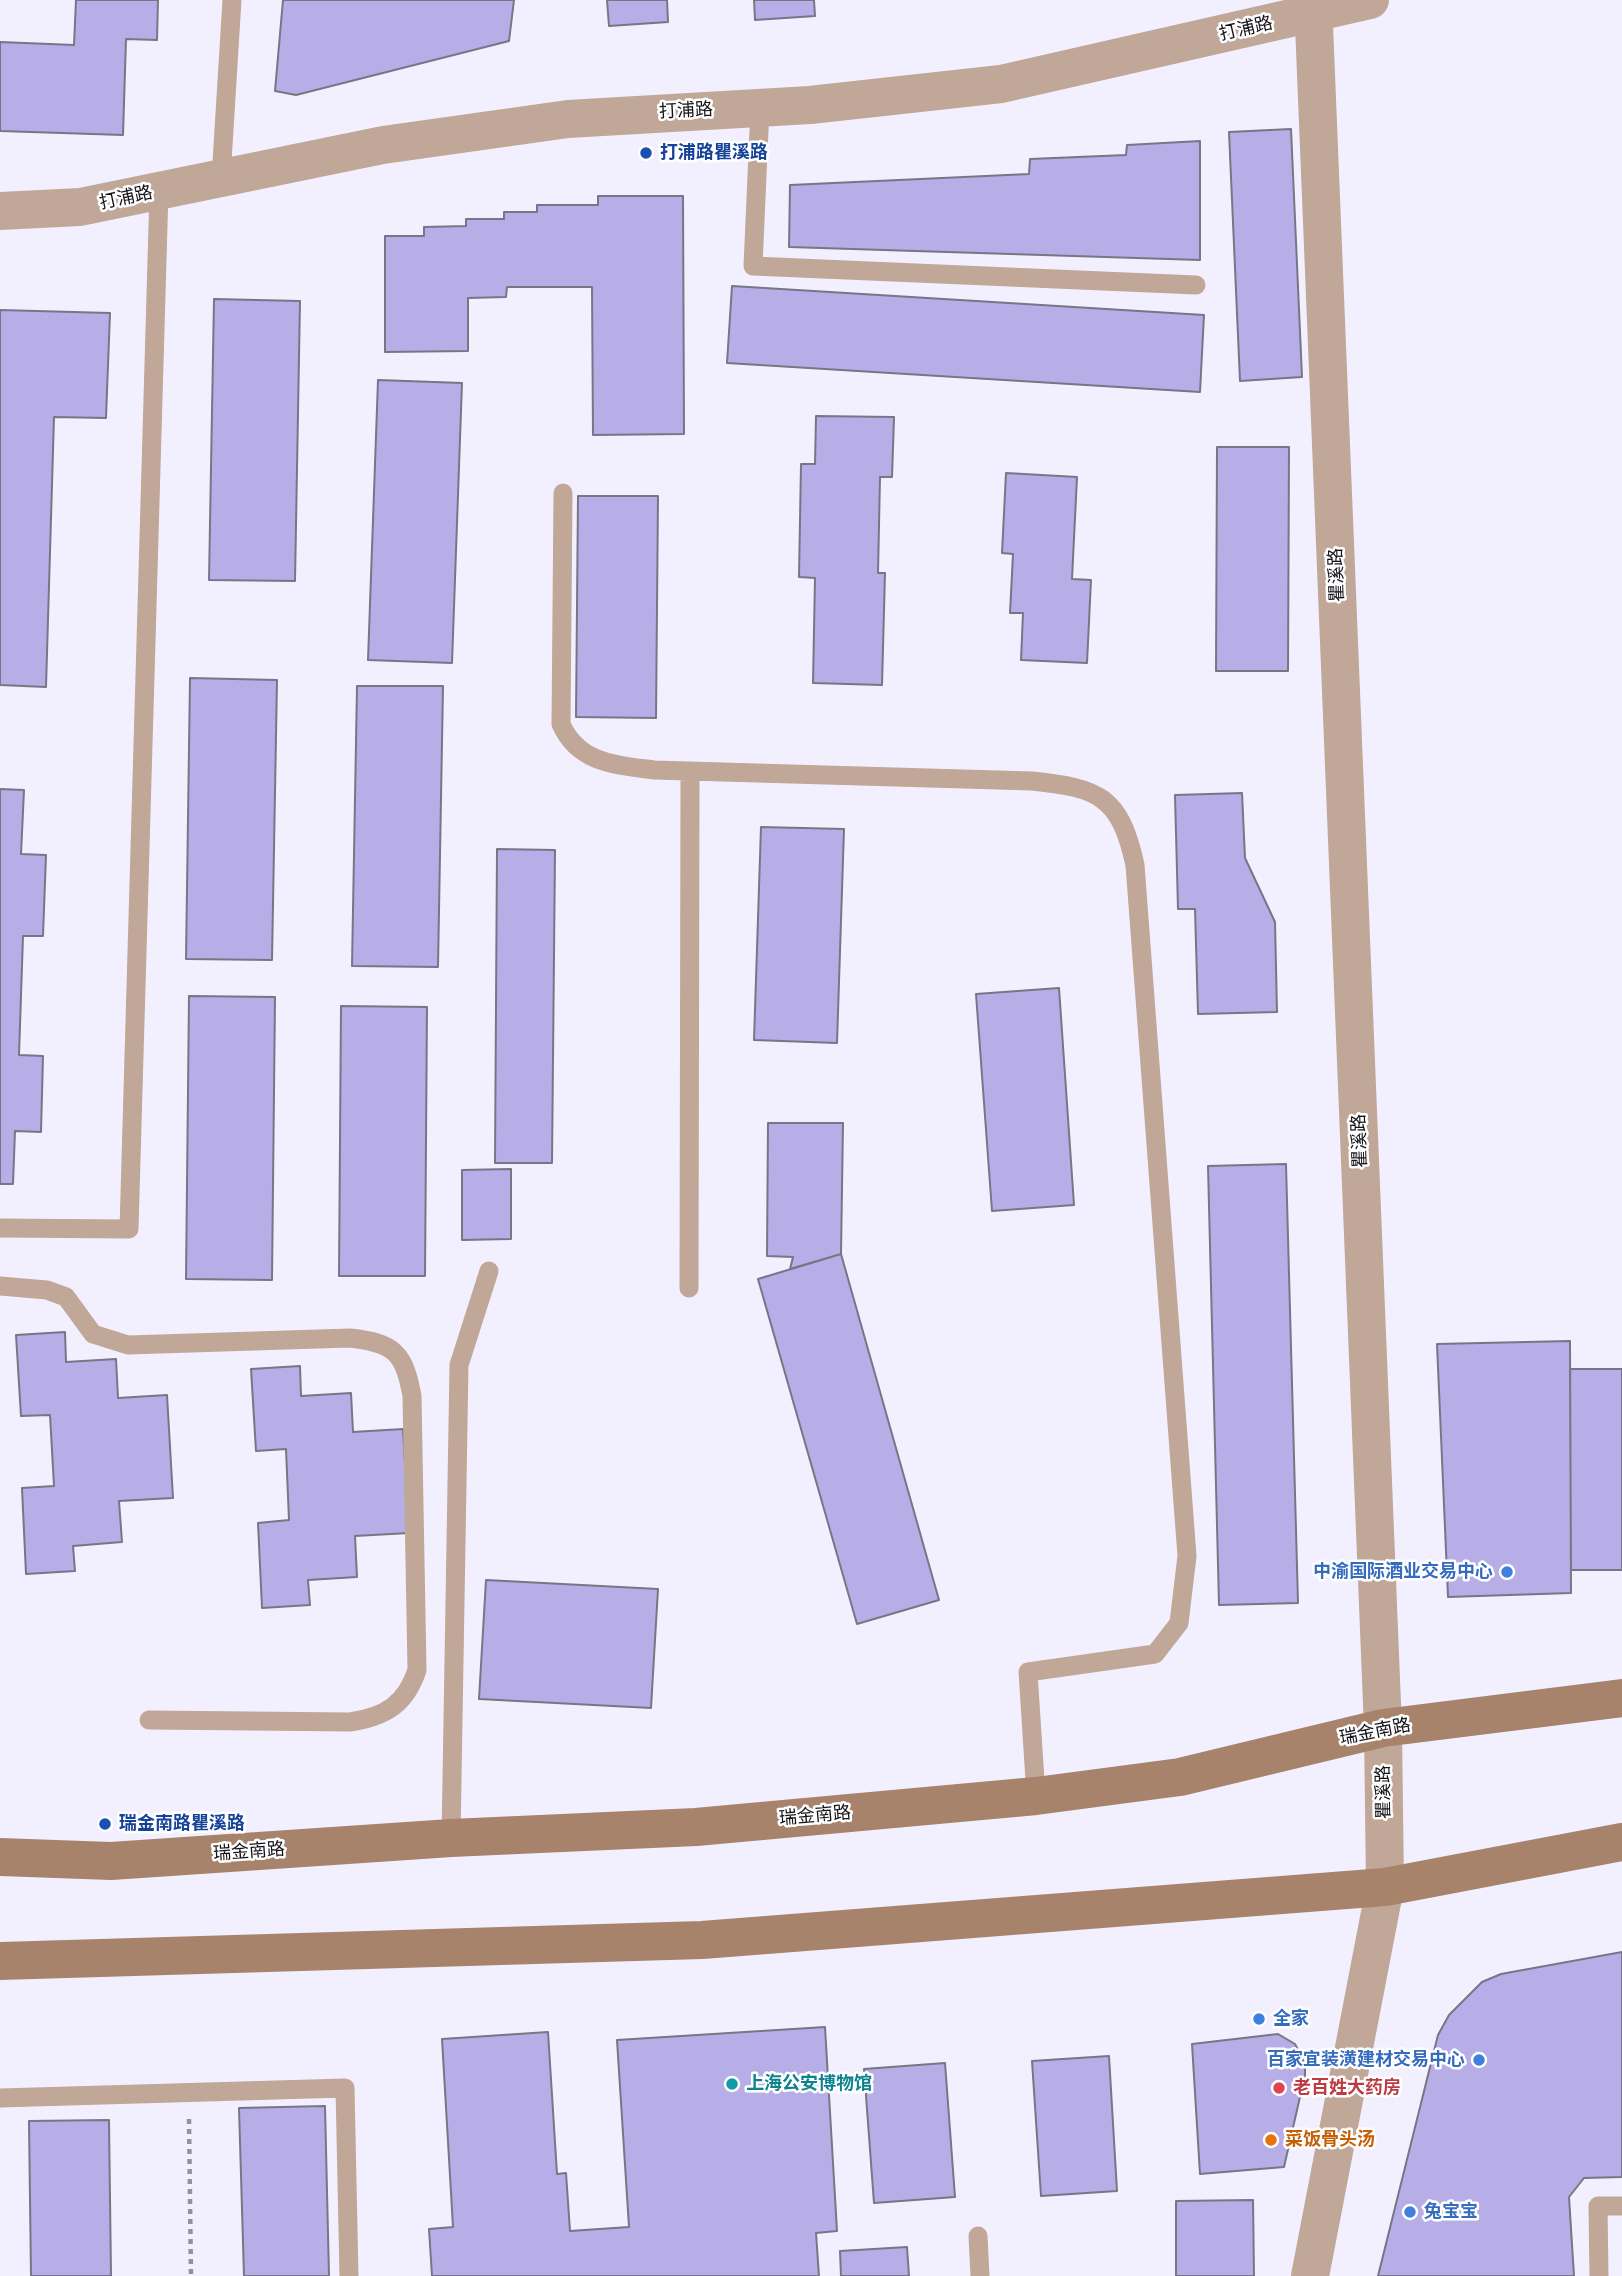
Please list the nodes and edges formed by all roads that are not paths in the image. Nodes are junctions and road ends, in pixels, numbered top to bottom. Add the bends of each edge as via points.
1 (232, 0) edge
2 (1370, 0) edge
3 (1314, 7) edge
4 (760, 108) junction
5 (221, 178) junction
6 (159, 191) junction
7 (0, 211) edge
8 (1196, 285) dead end
9 (563, 493) dead end
10 (690, 771) junction
11 (0, 1228) edge
12 (489, 1270) dead end
13 (0, 1286) edge
14 (689, 1288) dead end
15 (1622, 1698) edge
16 (149, 1720) dead end
17 (1383, 1728) junction
18 (1036, 1796) junction
19 (451, 1838) junction
20 (1622, 1842) edge
21 (0, 1857) edge
22 (1385, 1887) junction
23 (0, 1961) edge
24 (0, 2098) edge
25 (1622, 2206) edge
26 (978, 2236) dead end
27 (349, 2276) edge
28 (980, 2276) edge
29 (1310, 2276) edge
30 (1598, 2276) edge

1 - 5 lane
2 - 3 street, 打浦路
3 - 4 street, 打浦路 via 1001,84
3 - 17 street, 瞿溪路
4 - 5 street, 打浦路 via 568,119 383,145
4 - 8 lane via 753,266
5 - 6 street, 打浦路
6 - 7 street, 打浦路 via 80,207
6 - 11 lane via 129,1229
9 - 10 lane via 561,724 569,743 588,756 619,766
10 - 14 lane
10 - 18 lane via 1073,785 1105,800 1127,828 1135,865 1187,1556 1179,1623 1155,1654 1028,1672
12 - 19 lane via 459,1366
13 - 16 lane via 47,1290 66,1297 93,1334 128,1345 350,1338 376,1341 393,1349 406,1365 412,1396 417,1657 411,1689 395,1708 372,1719 351,1722
15 - 17 main road, 瑞金南路
17 - 18 main road, 瑞金南路 via 1180,1777
17 - 22 street, 瞿溪路
18 - 19 main road, 瑞金南路 via 696,1827
19 - 21 main road, 瑞金南路 via 110,1861
20 - 22 main road
22 - 23 main road via 702,1940
22 - 29 street, 瞿溪路
24 - 27 lane via 345,2088
25 - 30 lane via 1598,2206
26 - 28 lane

